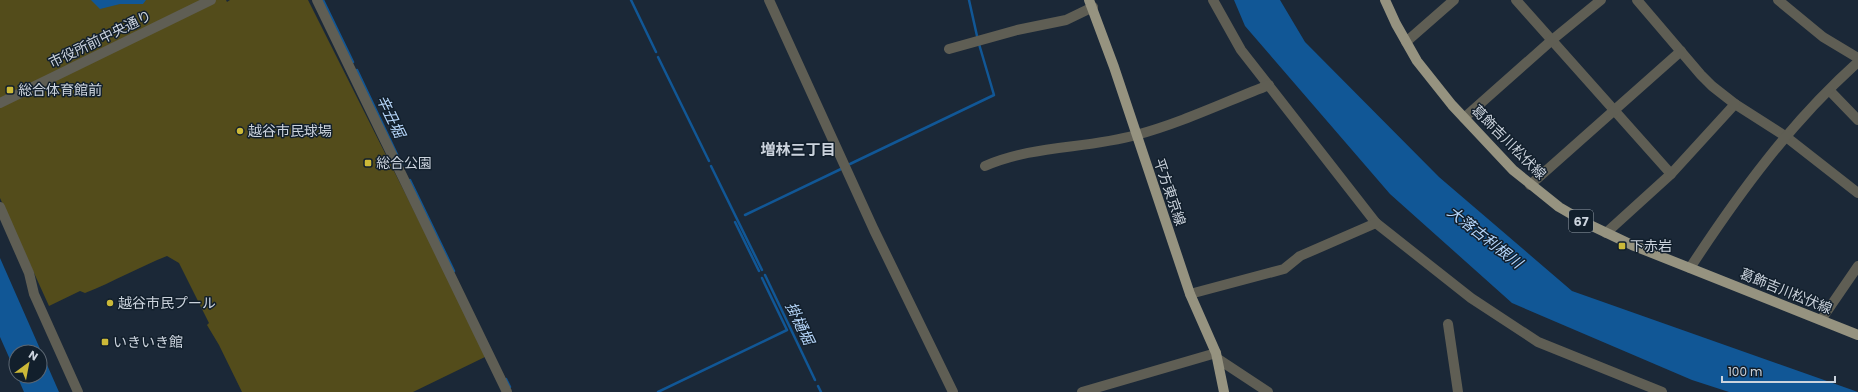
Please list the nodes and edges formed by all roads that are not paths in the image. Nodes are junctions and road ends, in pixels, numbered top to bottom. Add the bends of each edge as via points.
1 (211, 0) edge
2 (317, 0) edge
3 (769, 0) edge
4 (1213, 0) edge
5 (1385, 0) edge
6 (1454, 0) edge
7 (1516, 0) edge
8 (1601, 0) edge
9 (1637, 0) edge
10 (1778, 0) edge
11 (1091, 3) edge
12 (1552, 40) junction
13 (1406, 42) junction
14 (949, 49) dead end
15 (1681, 51) junction
16 (1858, 62) edge
17 (1269, 85) junction
18 (1830, 90) junction
19 (0, 104) edge
20 (1735, 104) junction
21 (1614, 109) junction
22 (1464, 118) junction
23 (1858, 120) edge
24 (1136, 136) junction
25 (1785, 136) junction
26 (985, 166) dead end
27 (1671, 174) junction
28 (1530, 185) junction
29 (1858, 194) edge
30 (0, 207) edge
31 (1376, 223) junction
32 (1606, 233) junction
33 (1858, 266) edge
34 (1690, 268) junction
35 (1190, 294) junction
36 (1821, 320) junction
37 (1448, 324) dead end
38 (1858, 335) edge
39 (1217, 356) junction
40 (78, 392) edge
41 (507, 392) edge
42 (953, 392) edge
43 (1082, 392) edge
44 (1224, 392) edge
45 (1268, 392) edge
46 (1458, 392) edge
47 (1660, 392) edge

1 - 19 street, 市役所前中央通り
2 - 41 street
3 - 42 street via 874,230
4 - 17 street via 1241,50
5 - 13 main road, 葛飾吉川松伏線 / 67
6 - 13 street
7 - 12 street
8 - 12 street
9 - 15 street
10 - 16 street
11 - 14 street via 1066,20 1017,30
11 - 24 main road, 平方東京線
12 - 21 street
12 - 22 street
13 - 22 main road, 葛飾吉川松伏線 / 67 via 1427,75
15 - 20 street via 1712,86
15 - 21 street
16 - 18 street
17 - 24 street
17 - 31 street
18 - 23 street
18 - 25 street
20 - 25 street
20 - 27 street
21 - 27 street
21 - 28 street
22 - 28 main road, 葛飾吉川松伏線 / 67
24 - 26 street via 1005,157
24 - 35 main road, 平方東京線
25 - 29 street
25 - 34 street via 1729,208
27 - 32 street
28 - 32 main road, 葛飾吉川松伏線 / 67 via 1576,218
30 - 40 street via 29,273 34,294
31 - 35 street via 1300,256 1284,269
31 - 47 street via 1471,298 1538,342
32 - 34 main road, 葛飾吉川松伏線 / 67
33 - 36 street
34 - 36 main road, 葛飾吉川松伏線 / 67
35 - 39 main road, 平方東京線
36 - 38 main road, 葛飾吉川松伏線 / 67
37 - 46 street
39 - 43 street
39 - 44 main road, 平方東京線
39 - 45 street

